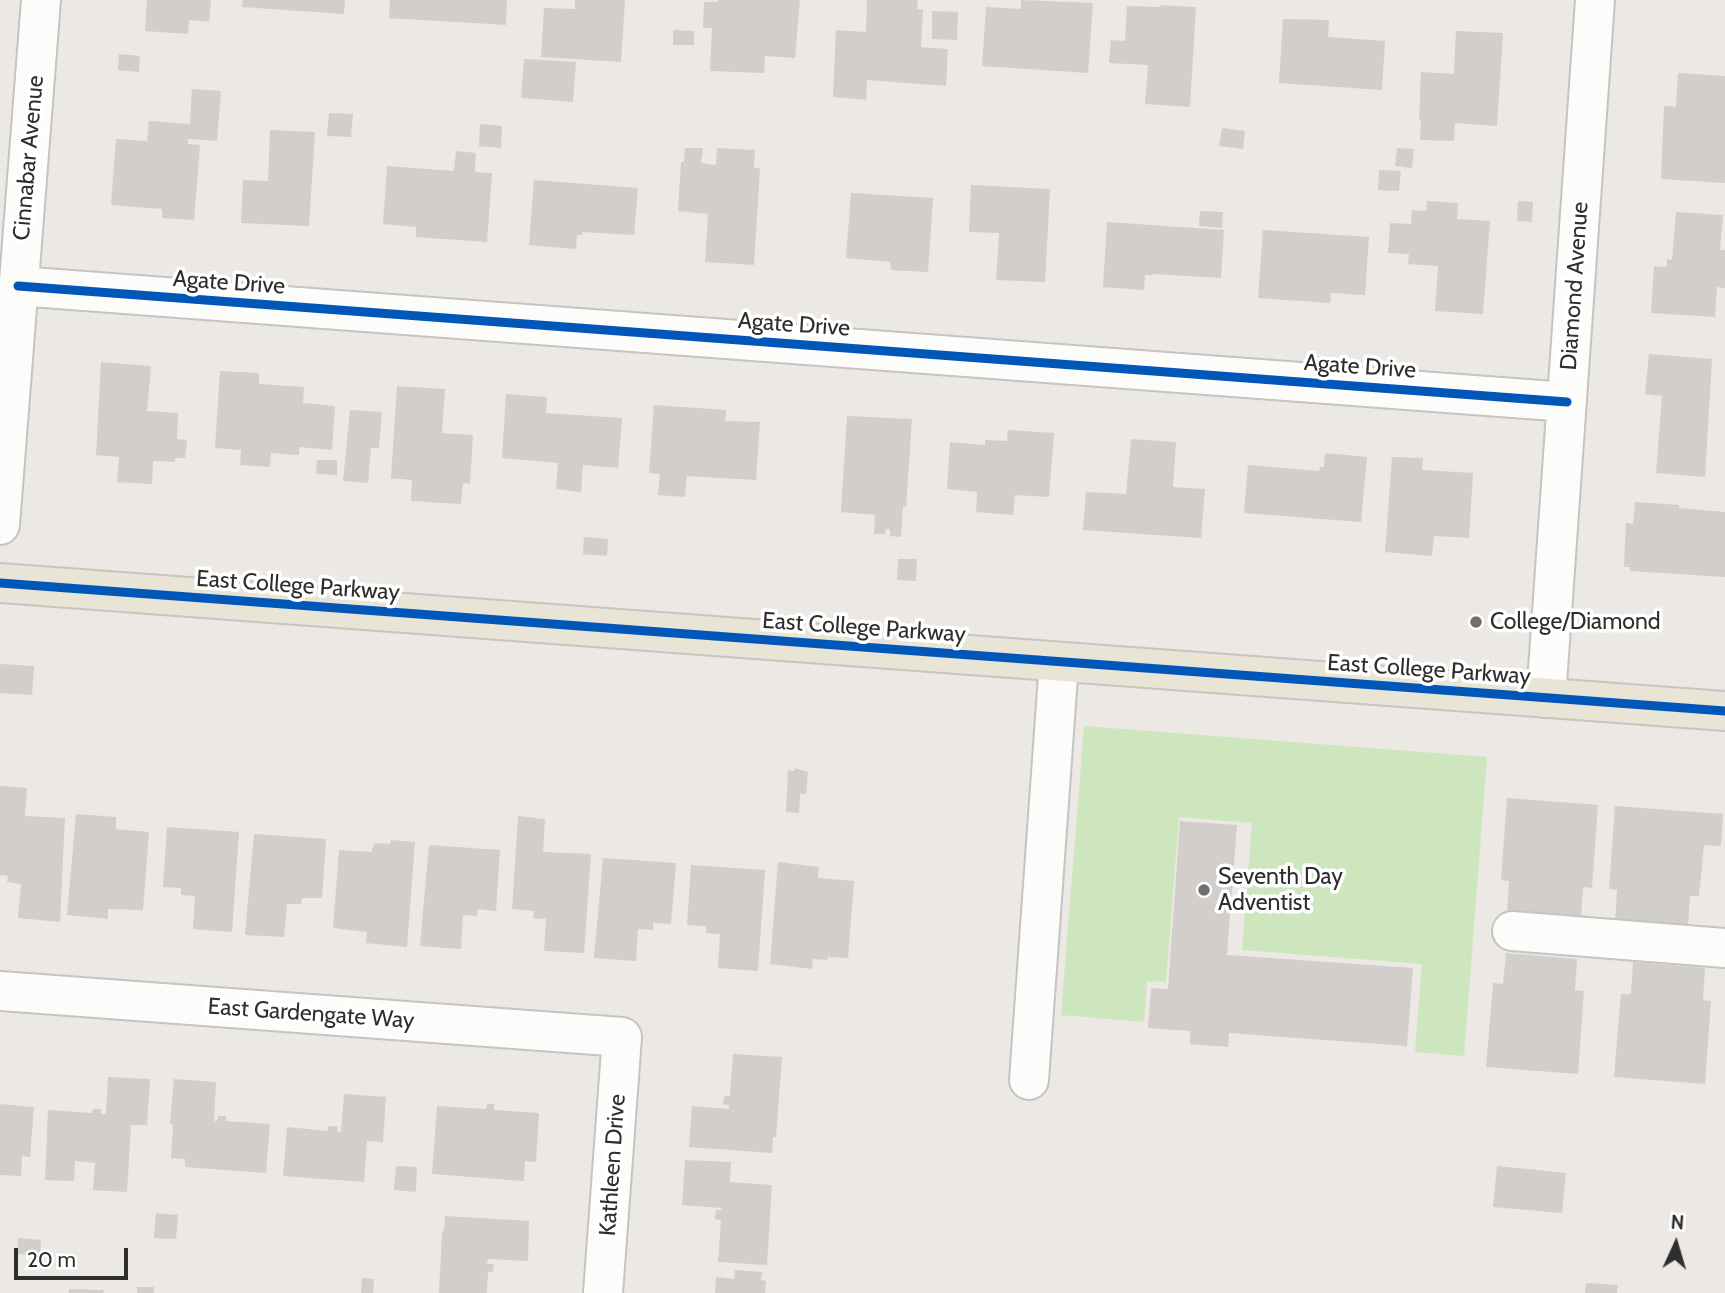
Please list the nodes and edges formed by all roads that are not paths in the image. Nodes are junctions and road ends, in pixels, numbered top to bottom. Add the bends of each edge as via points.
1 (41, 0) edge
2 (1595, 0) edge
3 (18, 286) junction
4 (1567, 402) junction
5 (0, 525) edge
6 (0, 583) edge
7 (1059, 662) junction
8 (1546, 698) junction
9 (1725, 711) edge
10 (1511, 931) dead end
11 (1725, 948) edge
12 (0, 992) edge
13 (622, 1037) joint
14 (1028, 1080) dead end
15 (603, 1293) edge

1 - 3 street, Cinnabar Avenue
2 - 4 street, Diamond Avenue
3 - 4 street, Agate Drive
3 - 5 street, Cinnabar Avenue
4 - 8 street, Diamond Avenue
6 - 7 main road, East College Parkway
7 - 8 main road, East College Parkway
7 - 14 street
8 - 9 main road, East College Parkway
10 - 11 street
12 - 13 street, East Gardengate Way
13 - 15 street, Kathleen Drive

